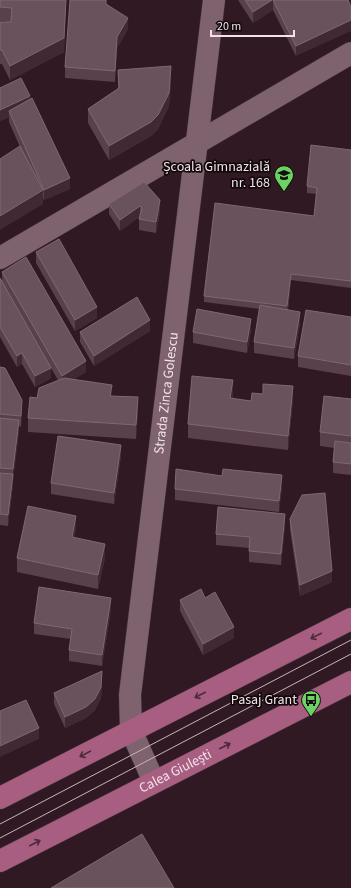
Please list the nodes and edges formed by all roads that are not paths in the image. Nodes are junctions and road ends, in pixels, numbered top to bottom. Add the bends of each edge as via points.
1 (214, 0) edge
2 (351, 53) edge
3 (198, 141) junction
4 (0, 258) edge
5 (351, 618) edge
6 (351, 682) edge
7 (131, 730) junction
8 (154, 782) junction
9 (0, 798) edge
10 (0, 861) edge

1 - 3 street, Strada Zinca Golescu
2 - 3 street
3 - 4 street
3 - 7 street, Strada Zinca Golescu via 130,695
5 -> 7 main road
8 -> 6 main road, Calea Giulești
7 - 8 street, Strada Zinca Golescu
7 -> 9 main road
10 -> 8 main road, Calea Giulești

